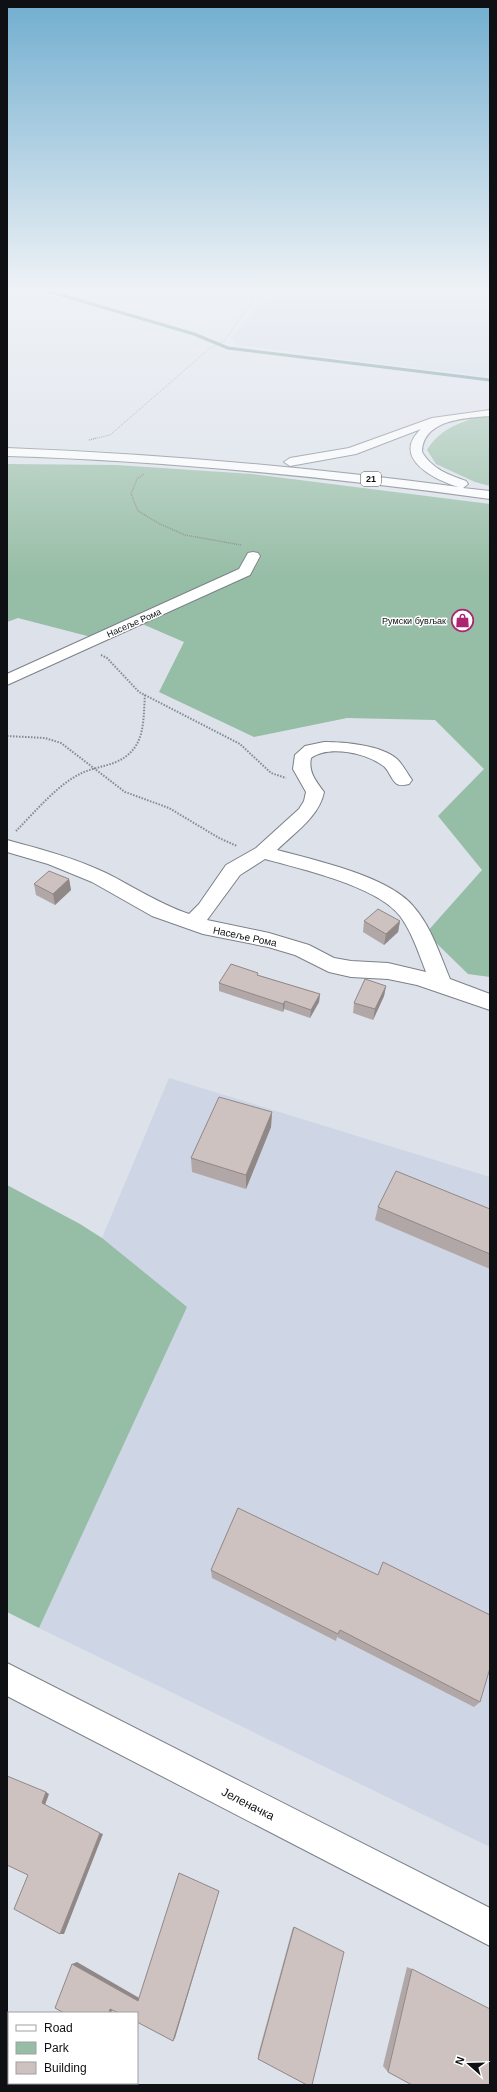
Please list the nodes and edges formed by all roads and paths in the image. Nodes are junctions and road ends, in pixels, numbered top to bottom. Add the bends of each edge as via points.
1 (169, 385) edge
2 (490, 413) edge
3 (443, 420) junction
4 (86, 440) dead end
5 (7, 452) edge
6 (251, 467) junction
7 (146, 472) dead end
8 (490, 494) edge
9 (253, 556) joint
10 (83, 645) junction
11 (7, 680) edge
12 (144, 694) junction
13 (7, 736) edge
14 (93, 769) junction
15 (306, 779) junction
16 (403, 780) dead end
17 (10, 840) edge
18 (263, 852) junction
19 (192, 923) junction
20 (442, 984) junction
21 (490, 1002) edge
22 (7, 1679) edge
23 (490, 1928) edge

1 - 4 path via 110,435
2 - 3 street
3 - 6 street via 420,425 352,451 315,459
3 - 8 street via 417,441 418,456 428,467 444,477
5 - 6 street, 21 via 143,458
6 - 8 street, 21
7 - 9 path via 137,479 131,494 138,511 185,535 244,545
9 - 10 street, Насеље Рома via 245,572
10 - 11 street, Насеље Рома
10 - 12 path via 107,658
12 - 14 path via 142,736 137,744 129,755
12 - 15 path via 240,744 271,773 283,778
13 - 14 path via 54,740
14 - 17 path via 80,774 54,794
14 - 18 path via 125,792 169,808 233,845
15 - 16 street via 300,764 303,757 311,750 334,747 378,755 389,761
15 - 18 street via 315,792 313,802 305,813
17 - 19 street, Насеље Рома via 98,877 159,911
18 - 19 street via 233,870 210,904
18 - 20 street via 321,868 375,889 394,900 412,919
19 - 20 street, Насеље Рома via 269,940 302,950 329,964 417,977
20 - 21 street, Насеље Рома
22 - 23 street, Јеленачка

